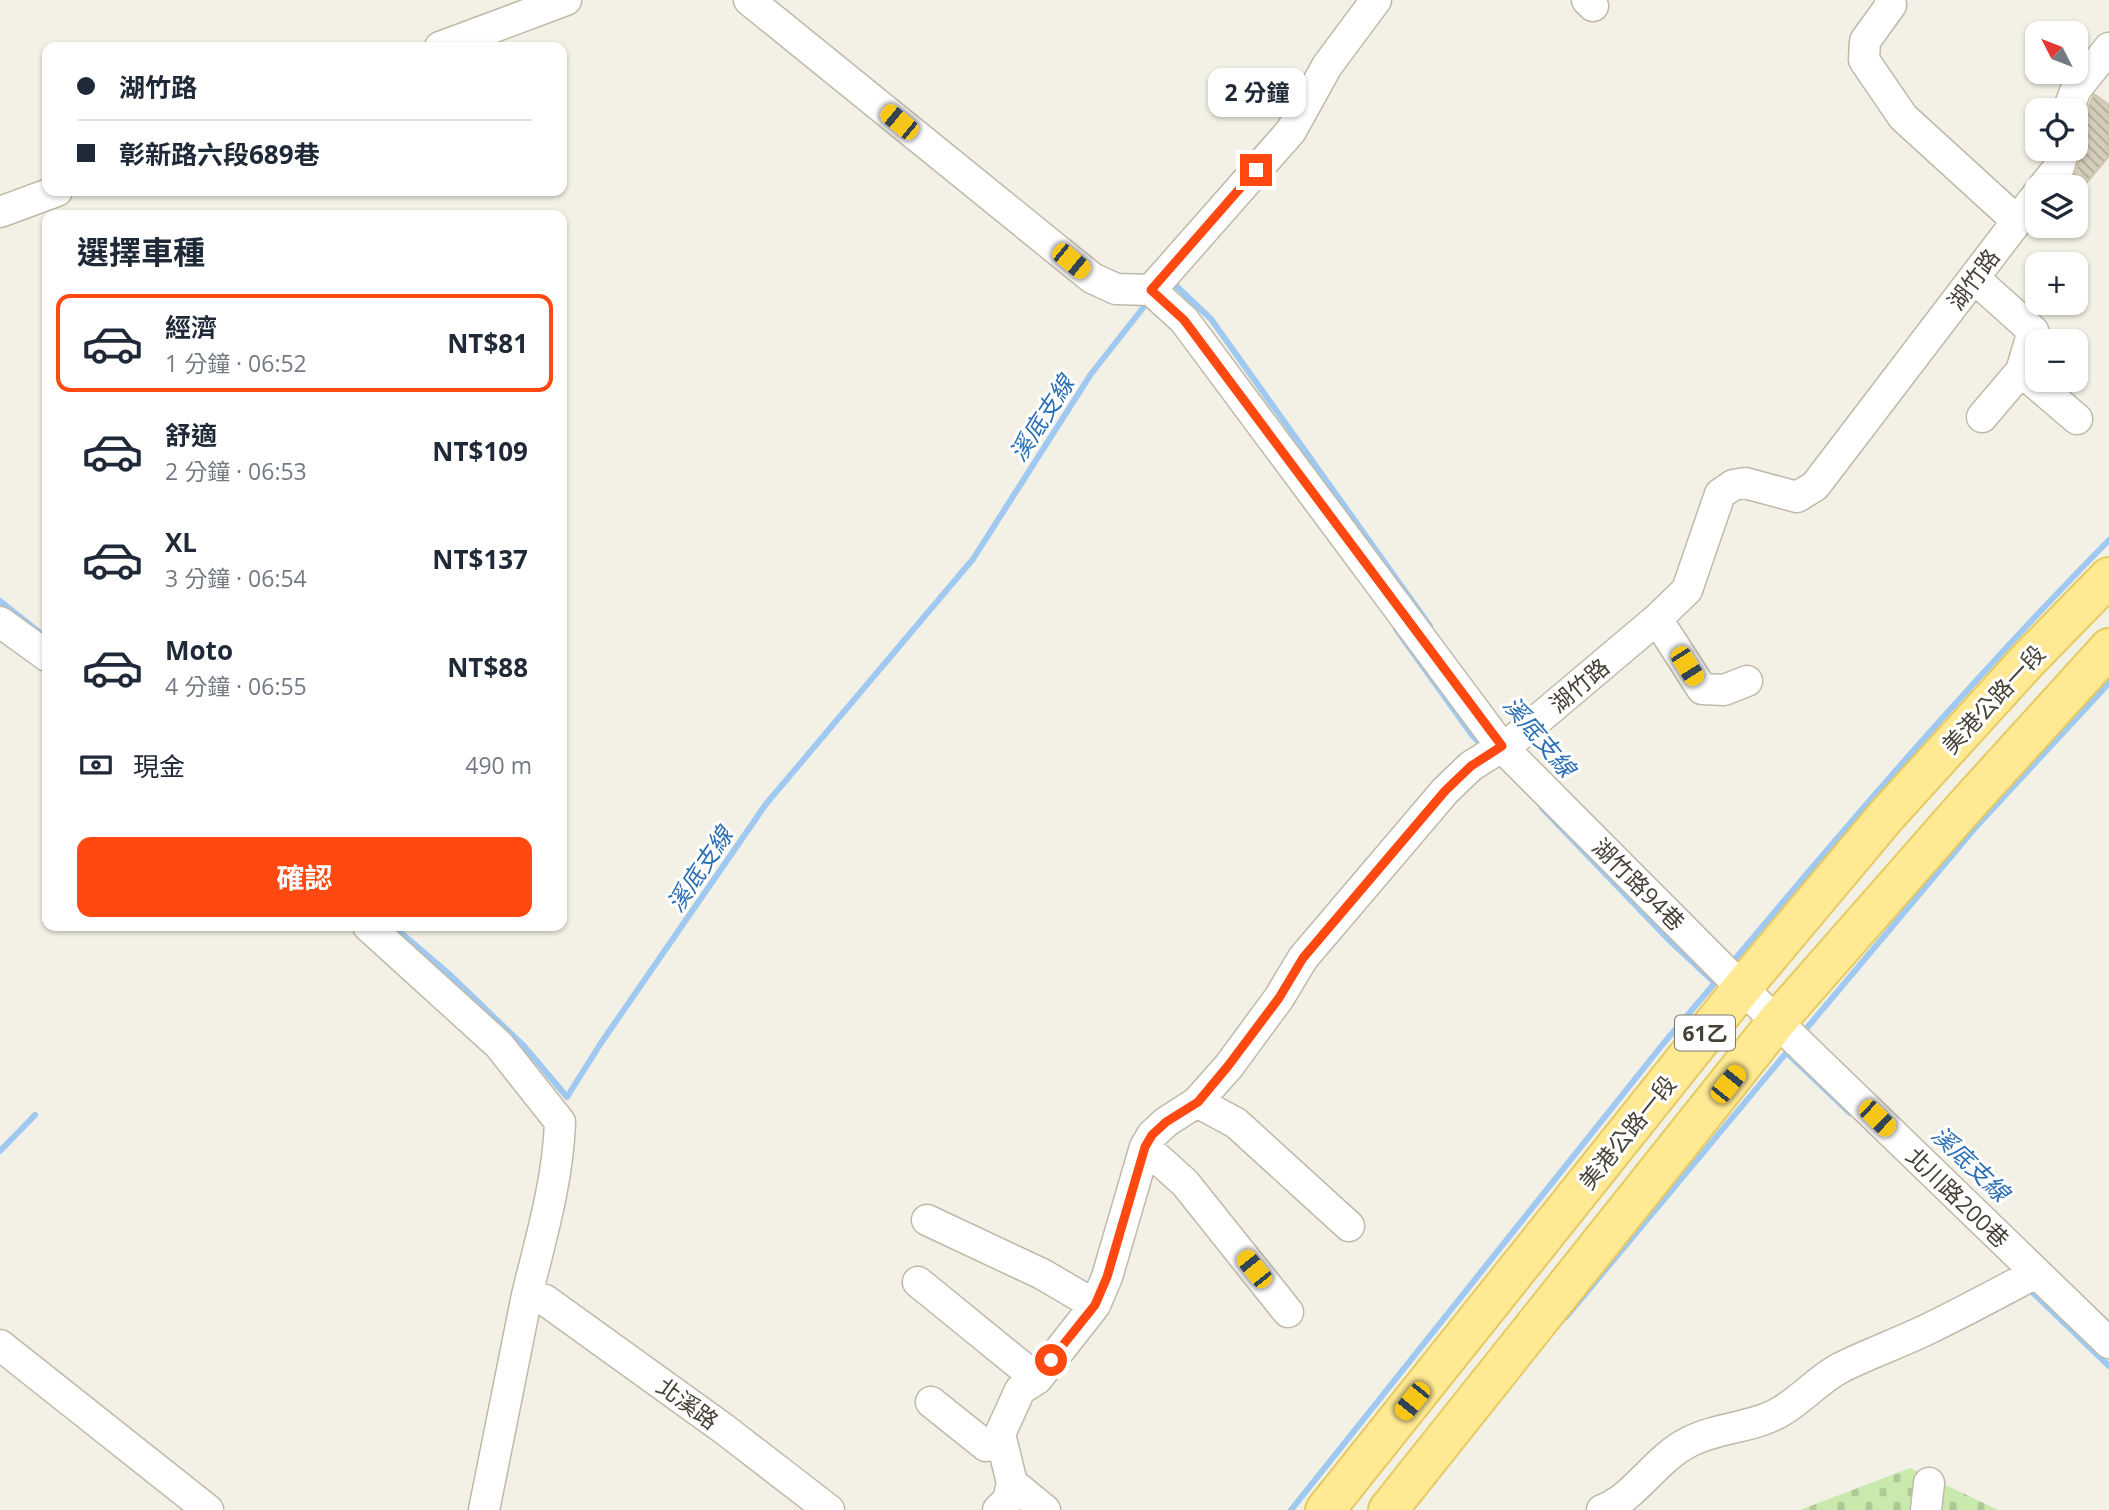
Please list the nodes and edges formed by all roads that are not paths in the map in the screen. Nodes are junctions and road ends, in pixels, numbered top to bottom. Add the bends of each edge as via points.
1 (566, 0) edge
2 (749, 0) edge
3 (1376, 0) edge
4 (1890, 0) edge
5 (453, 42) edge
6 (2109, 48) edge
7 (2073, 98) edge
8 (43, 196) edge
9 (2025, 211) edge
10 (0, 212) edge
11 (2017, 221) junction
12 (1974, 278) junction
13 (1151, 290) junction
14 (2021, 371) junction
15 (1982, 417) dead end
16 (2077, 419) dead end
17 (2109, 576) edge
18 (1657, 619) junction
19 (0, 622) edge
20 (2109, 648) edge
21 (42, 652) edge
22 (1747, 681) dead end
23 (1502, 746) junction
24 (374, 931) edge
25 (1742, 988) junction
26 (1778, 1020) junction
27 (1198, 1102) junction
28 (1145, 1147) junction
29 (927, 1220) dead end
30 (1349, 1226) dead end
31 (2036, 1273) junction
32 (918, 1282) dead end
33 (536, 1298) junction
34 (1095, 1305) junction
35 (1288, 1312) dead end
36 (2109, 1343) edge
37 (0, 1345) edge
38 (1037, 1379) junction
39 (931, 1402) dead end
40 (1001, 1444) junction
41 (1012, 1483) junction
42 (208, 1510) edge
43 (484, 1510) edge
44 (829, 1510) edge
45 (998, 1510) edge
46 (1045, 1510) edge
47 (1325, 1510) edge
48 (1388, 1510) edge
49 (1602, 1510) edge

1 - 5 street
2 - 13 street via 1092,278 1116,289
3 - 13 street via 1327,66 1291,131
4 - 11 street via 1865,41 1864,60 1903,117
6 - 7 street
8 - 10 street
9 - 11 street, 湖竹路
11 - 12 street, 湖竹路
12 - 14 street via 2033,331
12 - 18 street, 湖竹路 via 1815,486 1797,497 1745,484 1733,485 1720,494 1687,590
13 - 23 street, 湖竹路94巷 via 1184,320
14 - 15 street
14 - 16 street
17 - 25 main road, 美港公路一段 / 61乙 via 1888,814
18 - 22 street via 1702,689 1724,690
18 - 23 street, 湖竹路
19 - 21 street
20 - 26 main road, 美港公路一段 / 61乙
23 - 25 street, 湖竹路94巷
23 - 27 street, 湖竹路 via 1471,766 1427,812 1303,958 1279,998
24 - 33 street via 499,1045 560,1122
25 - 26 street, 湖竹路94巷
25 - 47 main road, 美港公路一段 / 61乙
26 - 31 street, 北川路200巷
26 - 48 main road, 美港公路一段 / 61乙
27 - 28 street, 湖竹路 via 1166,1122
27 - 30 street via 1236,1123
28 - 34 street, 湖竹路
28 - 35 street via 1185,1183
29 - 34 street via 1042,1274
31 - 36 street, 北川路200巷
31 - 49 street via 1839,1369 1782,1411 1687,1443
32 - 38 street
33 - 43 street
33 - 44 street, 北溪路 via 724,1429
34 - 38 street, 湖竹路
37 - 42 street
38 - 40 street, 湖竹路 via 1020,1390 1000,1434
39 - 40 street via 986,1446
40 - 41 street
41 - 45 street via 1008,1500
41 - 46 street

